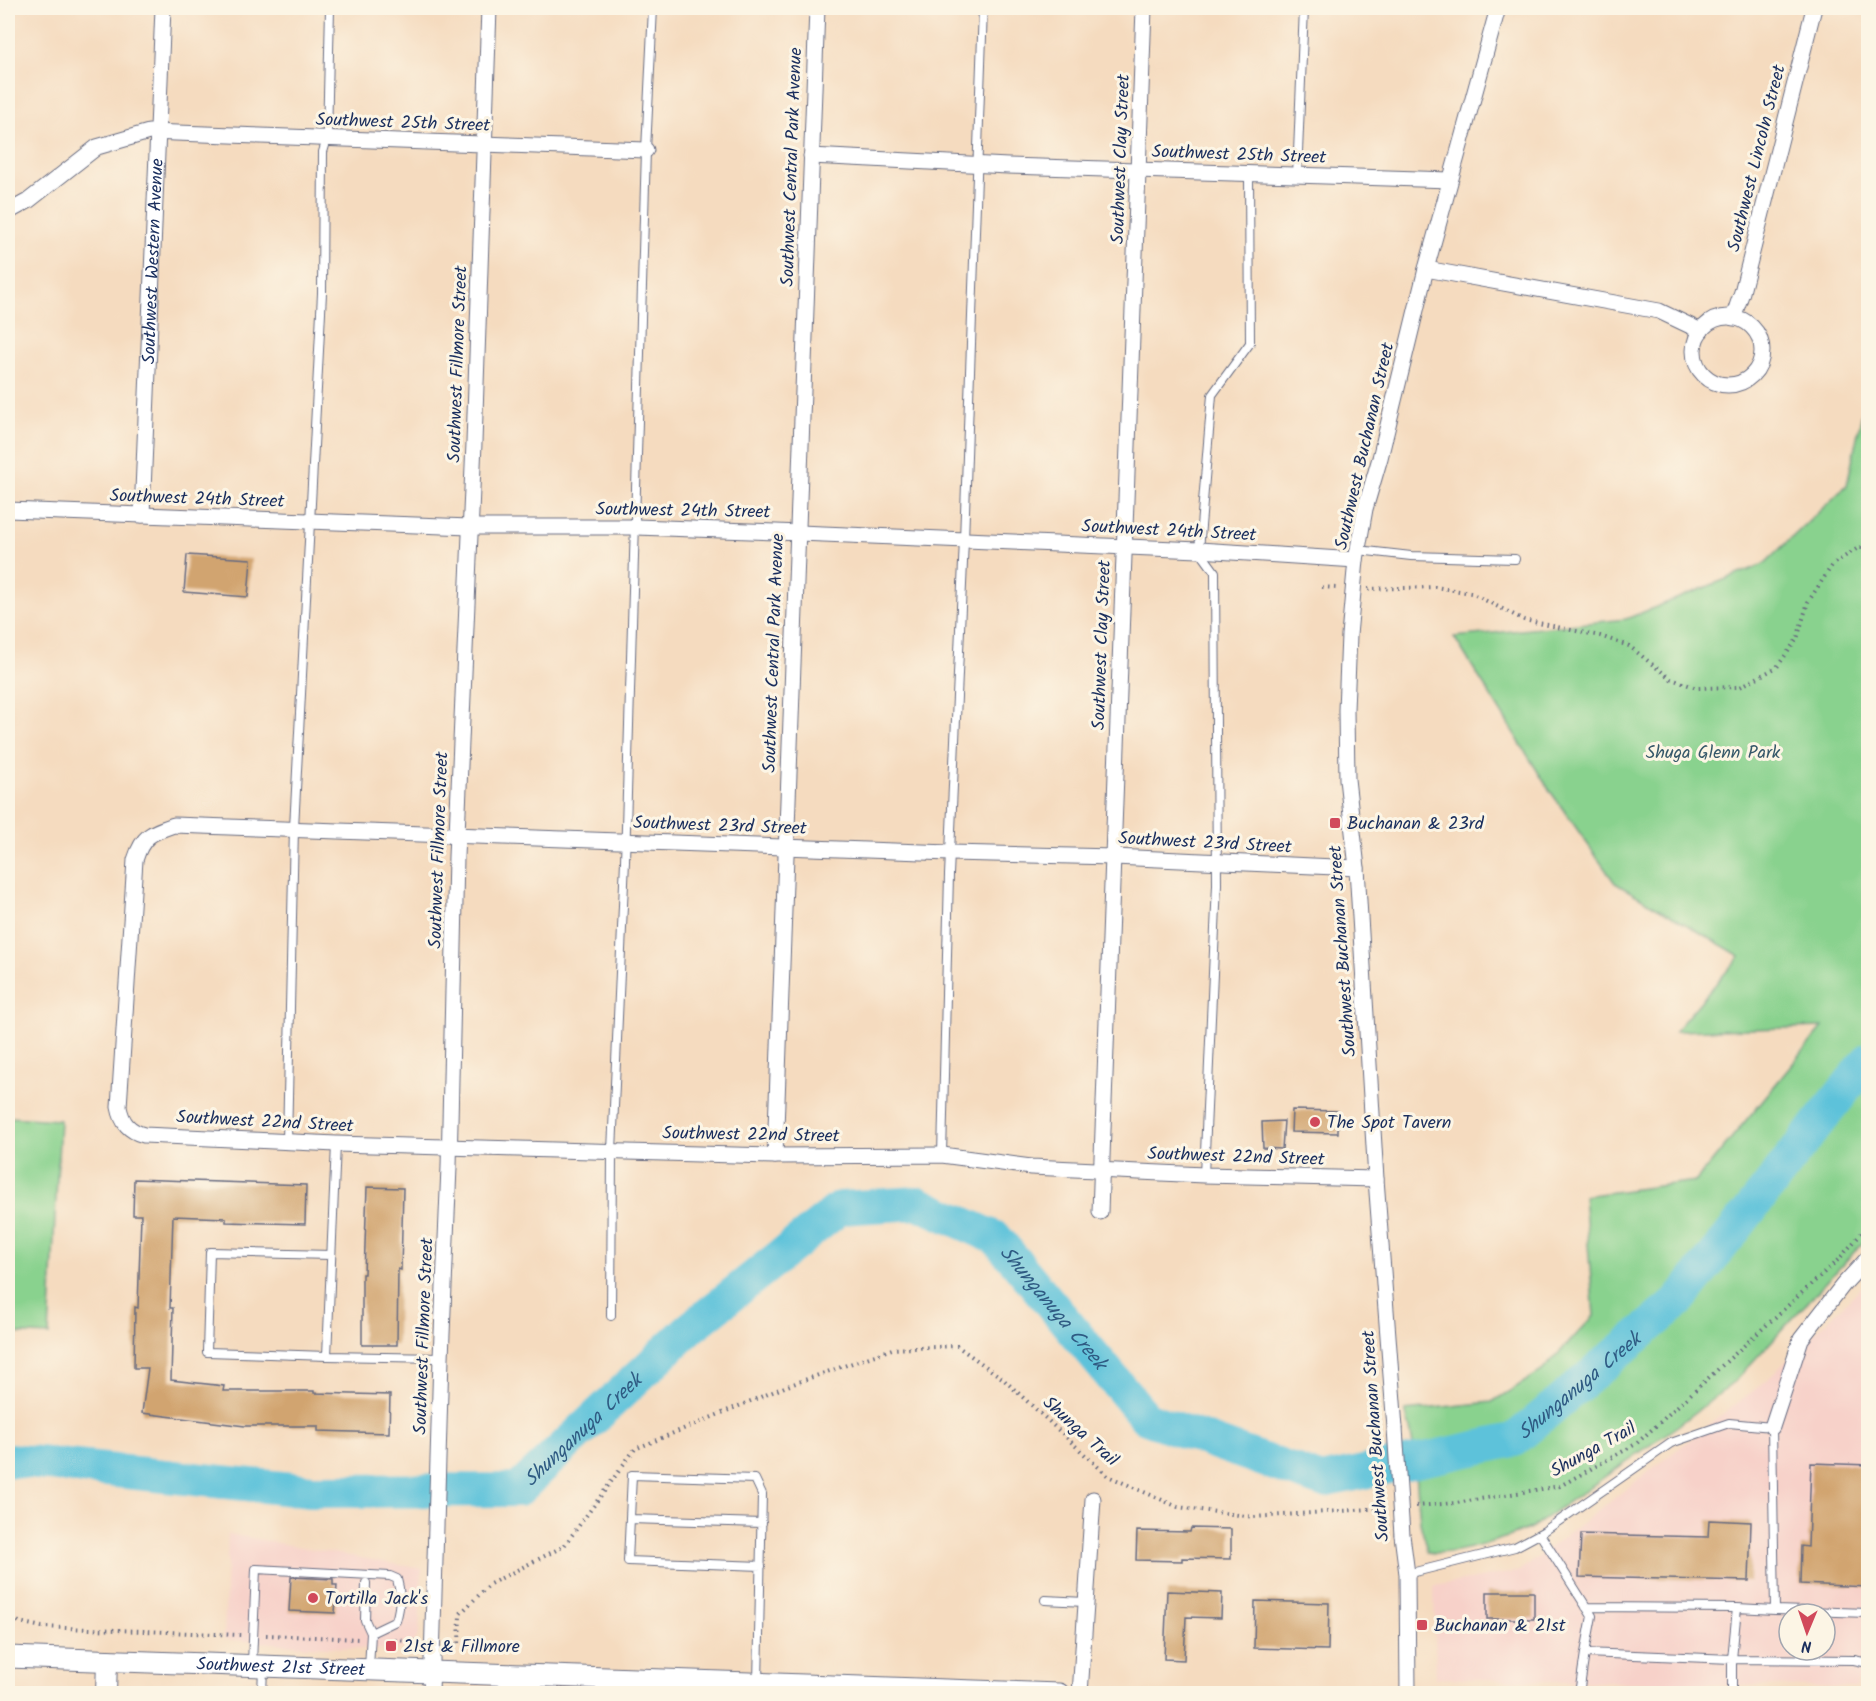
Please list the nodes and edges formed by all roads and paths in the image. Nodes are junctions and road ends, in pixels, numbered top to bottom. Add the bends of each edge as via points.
1 (163, 8) edge
2 (330, 8) edge
3 (489, 8) edge
4 (654, 8) edge
5 (817, 8) edge
6 (982, 8) edge
7 (1144, 8) edge
8 (1304, 8) edge
9 (1498, 8) edge
10 (1814, 8) edge
11 (158, 132) junction
12 (327, 139) junction
13 (483, 145) junction
14 (646, 150) junction
15 (811, 156) junction
16 (978, 165) junction
17 (1139, 170) junction
18 (1250, 174) junction
19 (1297, 176) junction
20 (1450, 180) junction
21 (8, 212) edge
22 (1426, 269) junction
23 (1733, 318) junction
24 (1701, 331) junction
25 (8, 510) edge
26 (142, 515) junction
27 (309, 522) junction
28 (470, 527) junction
29 (636, 527) junction
30 (797, 533) junction
31 (964, 540) junction
32 (1124, 546) junction
33 (1869, 548) edge
34 (1198, 550) junction
35 (1357, 555) junction
36 (1515, 559) dead end
37 (1322, 587) dead end
38 (1354, 588) junction
39 (294, 828) junction
40 (457, 836) junction
41 (626, 841) junction
42 (786, 846) junction
43 (950, 853) junction
44 (1114, 857) junction
45 (1217, 861) junction
46 (1357, 868) junction
47 (126, 1126) joint
48 (287, 1142) junction
49 (336, 1144) junction
50 (449, 1146) junction
51 (612, 1151) junction
52 (942, 1155) junction
53 (775, 1156) junction
54 (1103, 1171) junction
55 (1204, 1175) junction
56 (1376, 1179) junction
57 (1100, 1212) dead end
58 (1869, 1226) edge
59 (331, 1255) junction
60 (1869, 1258) edge
61 (611, 1316) dead end
62 (327, 1356) junction
63 (441, 1358) junction
64 (1772, 1427) junction
65 (1093, 1499) dead end
66 (1408, 1507) dead end
67 (1384, 1508) dead end
68 (630, 1519) junction
69 (762, 1524) junction
70 (1540, 1534) junction
71 (761, 1566) junction
72 (1407, 1574) junction
73 (366, 1584) dead end
74 (1046, 1600) dead end
75 (1085, 1602) junction
76 (1586, 1607) junction
77 (1737, 1608) junction
78 (1775, 1610) junction
79 (1869, 1613) edge
80 (8, 1614) edge
81 (460, 1614) dead end
82 (27, 1624) dead end
83 (371, 1633) junction
84 (1585, 1653) junction
85 (8, 1657) edge
86 (1732, 1659) junction
87 (107, 1660) junction
88 (1869, 1663) edge
89 (258, 1666) junction
90 (369, 1670) junction
91 (432, 1672) junction
92 (758, 1688) edge
93 (919, 1691) edge
94 (106, 1694) edge
95 (262, 1694) edge
96 (431, 1694) edge
97 (1059, 1694) edge
98 (1080, 1694) edge
99 (1408, 1694) edge
100 (1580, 1694) edge
101 (1732, 1694) edge

1 - 11 street, Southwest Western Avenue
2 - 12 lane
3 - 13 street, Southwest Fillmore Street
4 - 14 lane
5 - 15 street, Southwest Central Park Avenue
6 - 16 lane
7 - 17 street, Southwest Clay Street
8 - 19 lane
9 - 20 street, Southwest Buchanan Street
10 - 23 street, Southwest Lincoln Street
11 - 12 street, Southwest 25th Street
11 - 21 street, Southwest 25th Street via 97,147
11 - 26 street, Southwest Western Avenue
12 - 13 street, Southwest 25th Street
12 - 27 lane via 323,152 322,293
13 - 14 street, Southwest 25th Street
13 - 28 street, Southwest Fillmore Street
14 - 29 lane
15 - 16 street, Southwest 25th Street
15 - 30 street, Southwest Central Park Avenue
16 - 17 street, Southwest 25th Street
16 - 31 lane
17 - 18 street, Southwest 25th Street
17 - 32 street, Southwest Clay Street
18 - 19 street, Southwest 25th Street
18 - 34 lane via 1250,343 1212,394
19 - 20 street, Southwest 25th Street
20 - 22 street, Southwest Buchanan Street
22 - 24 street via 1659,311
22 - 35 street, Southwest Buchanan Street via 1365,509
23 - 24 street via 1712,321
23 - 24 street via 1750,325 1761,342 1760,362 1744,381 1732,385 1715,382 1700,371 1694,357 1695,341
25 - 26 street, Southwest 24th Street
26 - 27 street, Southwest 24th Street
27 - 28 street, Southwest 24th Street
27 - 39 lane
28 - 29 street, Southwest 24th Street
28 - 40 street, Southwest Fillmore Street
29 - 30 street, Southwest 24th Street
29 - 41 lane
30 - 31 street, Southwest 24th Street
30 - 42 street, Southwest Central Park Avenue
31 - 32 street, Southwest 24th Street
31 - 43 lane
32 - 34 street, Southwest 24th Street
32 - 44 street, Southwest Clay Street
33 - 38 path via 1858,548 1833,564 1808,602 1797,639 1777,667 1740,687 1697,688 1671,679 1629,646 1600,636 1524,621 1471,593 1435,587
34 - 35 street, Southwest 24th Street
34 - 45 lane via 1215,572
35 - 36 lane
35 - 38 street, Southwest Buchanan Street
37 - 38 path
38 - 46 street, Southwest Buchanan Street via 1346,710 1347,779
39 - 40 street, Southwest 23rd Street
39 - 47 street, Southwest 23rd Street via 174,825 152,833 140,846 135,860 119,1107
39 - 48 lane
40 - 41 street, Southwest 23rd Street
40 - 50 street, Southwest Fillmore Street
41 - 42 street, Southwest 23rd Street
41 - 51 lane
42 - 43 street, Southwest 23rd Street
42 - 53 street, Southwest Central Park Avenue
43 - 44 street, Southwest 23rd Street
43 - 52 lane
44 - 45 street, Southwest 23rd Street
44 - 54 street, Southwest Clay Street
45 - 46 street, Southwest 23rd Street
45 - 55 lane
46 - 56 street, Southwest Buchanan Street
47 - 48 street, Southwest 22nd Street via 144,1136
48 - 49 street, Southwest 22nd Street
49 - 50 street, Southwest 22nd Street
49 - 59 lane
50 - 51 street, Southwest 22nd Street
50 - 63 street, Southwest Fillmore Street
51 - 53 street, Southwest 22nd Street
51 - 61 lane
52 - 53 street, Southwest 22nd Street
52 - 54 street, Southwest 22nd Street via 1031,1167
54 - 55 street, Southwest 22nd Street
54 - 57 street, Southwest Clay Street
55 - 56 street, Southwest 22nd Street
56 - 72 street, Southwest Buchanan Street, bridge
58 - 66 path, Shunga Trail via 1839,1259 1636,1444 1560,1486
59 - 62 lane
59 - 62 lane via 210,1252 207,1352
60 - 64 street via 1802,1339
62 - 63 lane
63 - 91 street, Southwest Fillmore Street
64 - 70 lane via 1729,1423 1671,1443
64 - 78 lane
65 - 75 street
67 - 81 path, Shunga Trail via 1254,1517 1178,1507 1108,1476 1002,1378 957,1346 892,1349 787,1386 635,1449 564,1546 490,1584
68 - 69 lane
68 - 69 lane via 632,1475 755,1479 762,1494
68 - 71 lane via 628,1561
69 - 71 lane
70 - 72 lane via 1515,1547
70 - 76 lane
71 - 92 lane
72 - 99 street, Southwest Buchanan Street
73 - 83 lane via 365,1620
74 - 75 lane
75 - 98 street
76 - 77 lane
76 - 84 lane via 1592,1616
77 - 78 lane
77 - 86 lane
78 - 79 lane
80 - 82 path
83 - 89 lane via 396,1621 398,1579 256,1569
83 - 90 lane
84 - 86 lane
84 - 100 lane
85 - 87 main road, Southwest 21st Street
86 - 88 lane
86 - 101 lane
87 - 89 main road, Southwest 21st Street
87 - 94 street
89 - 90 main road, Southwest 21st Street
89 - 95 lane
90 - 91 main road, Southwest 21st Street
91 - 92 main road, Southwest 21st Street
91 - 96 street, Southwest Fillmore Street
92 - 93 main road, Southwest 21st Street
93 - 97 main road, Southwest 21st Street

